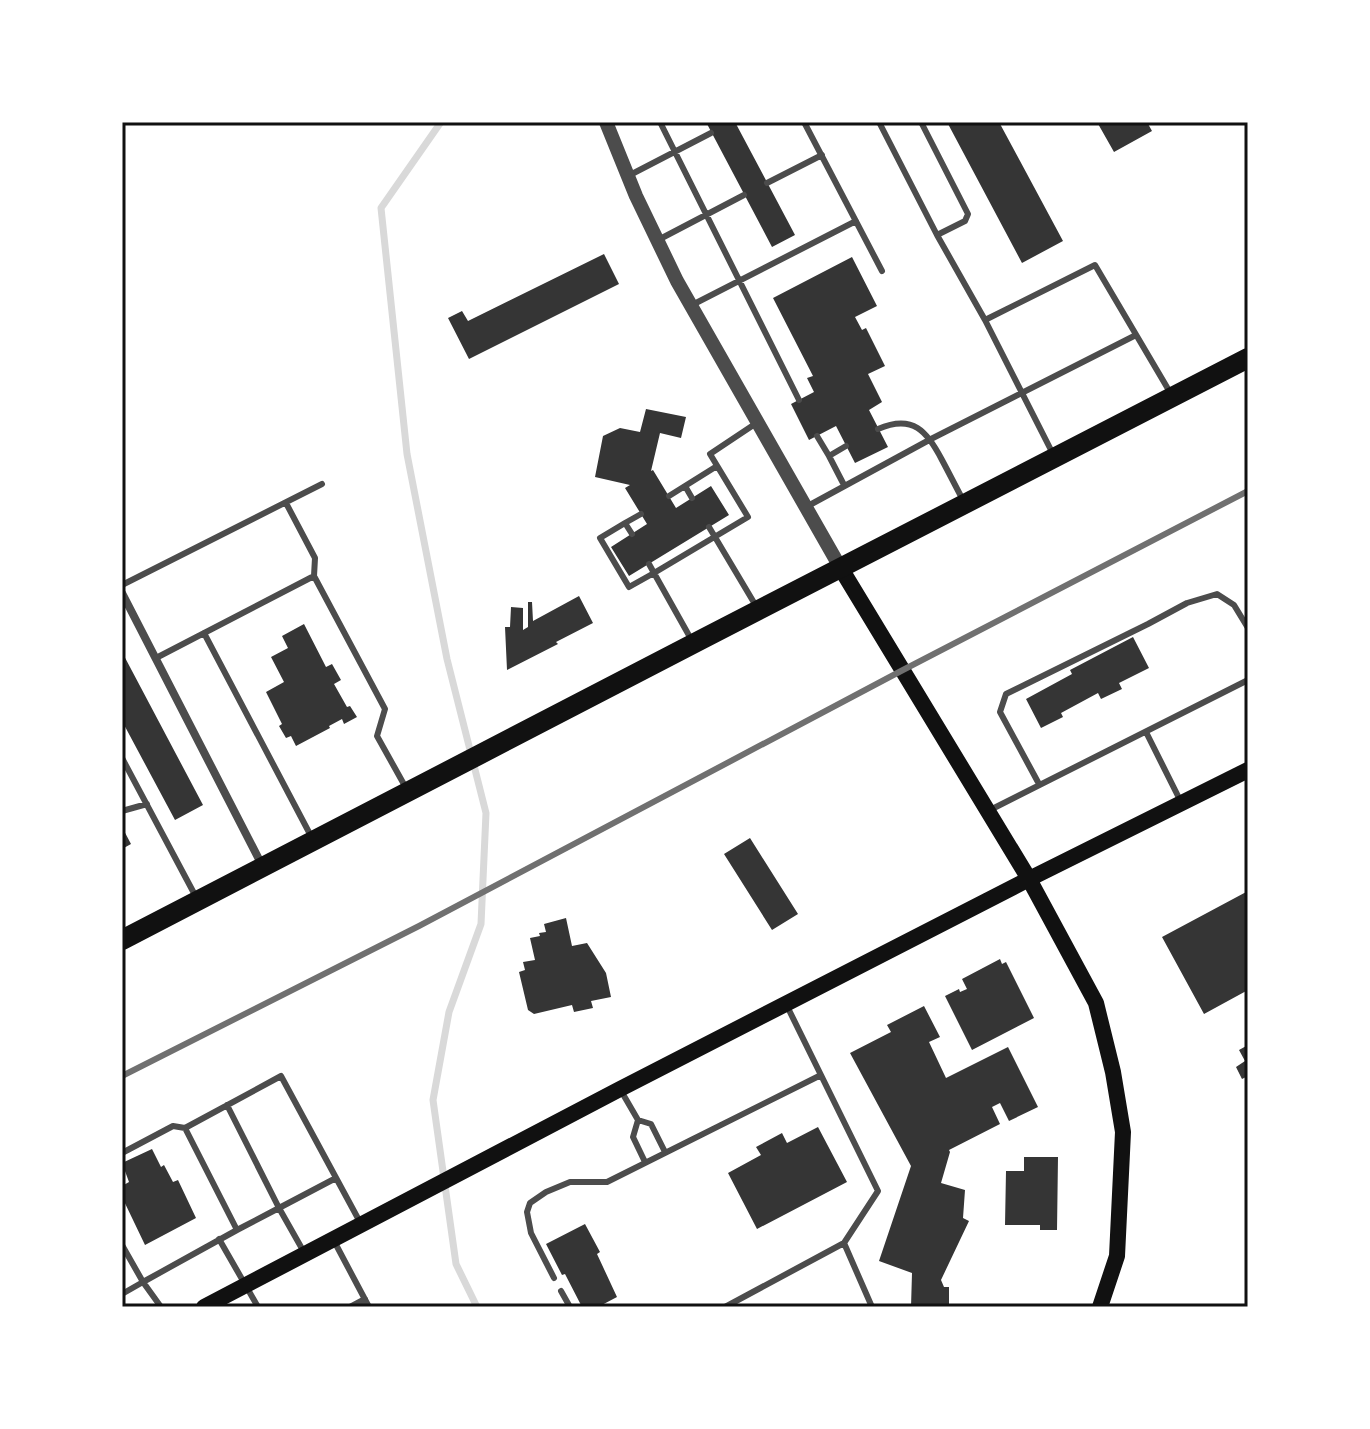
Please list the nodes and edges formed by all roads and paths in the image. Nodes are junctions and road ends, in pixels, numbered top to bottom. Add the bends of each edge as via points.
1 (606, 122) edge
2 (660, 122) edge
3 (804, 122) edge
4 (879, 122) edge
5 (921, 122) edge
6 (711, 133) dead end
7 (675, 153) junction
8 (822, 155) junction
9 (628, 176) junction
10 (767, 183) dead end
11 (744, 195) dead end
12 (706, 215) junction
13 (856, 221) junction
14 (937, 235) junction
15 (658, 240) junction
16 (882, 271) dead end
17 (739, 281) junction
18 (691, 305) junction
19 (985, 320) junction
20 (1136, 335) junction
21 (1248, 358) edge
22 (1022, 392) junction
23 (1172, 397) junction
24 (799, 400) dead end
25 (758, 422) junction
26 (878, 429) dead end
27 (817, 436) dead end
28 (931, 439) junction
29 (846, 446) dead end
30 (829, 456) junction
31 (1055, 457) junction
32 (717, 466) junction
33 (322, 484) dead end
34 (844, 485) junction
35 (685, 486) junction
36 (669, 496) dead end
37 (692, 498) dead end
38 (286, 503) junction
39 (964, 503) junction
40 (806, 507) junction
41 (641, 514) dead end
42 (625, 523) junction
43 (709, 527) dead end
44 (632, 534) dead end
45 (715, 537) junction
46 (681, 544) dead end
47 (686, 554) junction
48 (649, 564) dead end
49 (840, 567) junction
50 (654, 573) junction
51 (314, 576) junction
52 (122, 585) edge
53 (122, 593) edge
54 (758, 609) junction
55 (1248, 628) edge
56 (204, 633) junction
57 (693, 643) junction
58 (156, 658) junction
59 (1248, 680) edge
60 (1146, 732) junction
61 (122, 758) edge
62 (1248, 770) edge
63 (1039, 784) junction
64 (413, 787) junction
65 (1181, 803) junction
66 (147, 804) junction
67 (122, 811) edge
68 (988, 811) junction
69 (314, 841) junction
70 (263, 868) junction
71 (1029, 879) junction
72 (197, 901) junction
73 (122, 940) edge
74 (786, 1004) junction
75 (821, 1075) junction
76 (620, 1089) junction
77 (227, 1105) junction
78 (638, 1120) junction
79 (185, 1128) junction
80 (665, 1152) junction
81 (122, 1153) edge
82 (645, 1162) junction
83 (336, 1178) junction
84 (279, 1208) junction
85 (361, 1224) junction
86 (237, 1230) junction
87 (219, 1239) junction
88 (333, 1239) junction
89 (844, 1243) junction
90 (122, 1245) edge
91 (305, 1254) junction
92 (554, 1278) dead end
93 (143, 1282) junction
94 (246, 1284) junction
95 (561, 1291) dead end
96 (122, 1294) edge
97 (365, 1299) junction
98 (161, 1307) edge
99 (204, 1307) edge
100 (258, 1307) edge
101 (350, 1307) edge
102 (369, 1307) edge
103 (570, 1307) edge
104 (725, 1307) edge
105 (872, 1307) edge
106 (1100, 1307) edge

1 - 9 street
2 - 7 lane
3 - 8 lane
4 - 14 lane
5 - 14 lane via 968,214 965,221
6 - 7 lane
7 - 9 lane
7 - 12 lane
8 - 10 lane
8 - 13 lane
9 - 15 street
11 - 12 lane
12 - 15 lane
12 - 17 lane
13 - 16 lane
13 - 17 lane
14 - 19 lane
15 - 18 street
17 - 18 lane
17 - 24 lane
18 - 25 street
19 - 20 lane via 1095,265
19 - 22 lane
20 - 22 lane
20 - 23 lane
21 - 23 main road
22 - 28 lane
22 - 31 lane
23 - 31 main road
25 - 32 lane via 710,454
25 - 40 street
26 - 28 lane via 894,422 913,424
27 - 30 lane
28 - 34 lane
28 - 39 lane
29 - 30 lane
30 - 34 lane
31 - 39 main road
32 - 35 lane
32 - 45 lane via 748,517
33 - 38 lane
34 - 40 lane
35 - 36 lane
35 - 37 lane
38 - 51 lane via 315,558
38 - 52 lane
39 - 49 main road
40 - 49 street
41 - 42 lane
42 - 44 lane
42 - 50 lane via 600,538 607,551 629,587
43 - 45 lane
45 - 47 lane
45 - 54 lane
46 - 47 lane
47 - 50 lane
48 - 50 lane
49 - 54 main road
49 - 68 main road
50 - 57 lane
51 - 56 lane
51 - 64 lane via 385,709 377,736
53 - 58 street
54 - 57 main road
55 - 63 lane via 1234,605 1217,594 1187,603 1006,694 1000,712
56 - 58 lane
56 - 69 lane
57 - 64 main road
58 - 70 street
59 - 60 lane
60 - 63 lane
60 - 65 lane
61 - 66 lane
62 - 65 main road
63 - 68 lane
64 - 69 main road
65 - 71 main road
66 - 67 lane
66 - 72 lane
68 - 71 main road
69 - 70 main road
70 - 72 main road
71 - 74 main road
71 - 106 main road via 1096,1003 1123,1132 1117,1256
72 - 73 main road
74 - 75 lane
74 - 76 main road
75 - 80 lane
75 - 89 lane via 878,1191
76 - 78 lane
76 - 85 main road
77 - 79 lane
77 - 83 lane via 281,1076
77 - 84 lane
78 - 80 lane via 651,1124
78 - 82 lane via 633,1137
79 - 81 lane via 173,1126
79 - 86 lane
80 - 82 lane
82 - 92 lane via 607,1182 570,1182 530,1203 531,1233
83 - 84 lane
83 - 85 lane
84 - 86 lane
84 - 91 lane
85 - 88 main road
86 - 87 lane
87 - 93 lane
87 - 94 lane
88 - 91 main road
88 - 97 lane
89 - 104 lane
89 - 105 lane
90 - 93 lane
91 - 94 main road
93 - 96 lane
93 - 98 lane
94 - 99 main road
94 - 100 lane
95 - 103 lane
97 - 101 lane
97 - 102 lane

